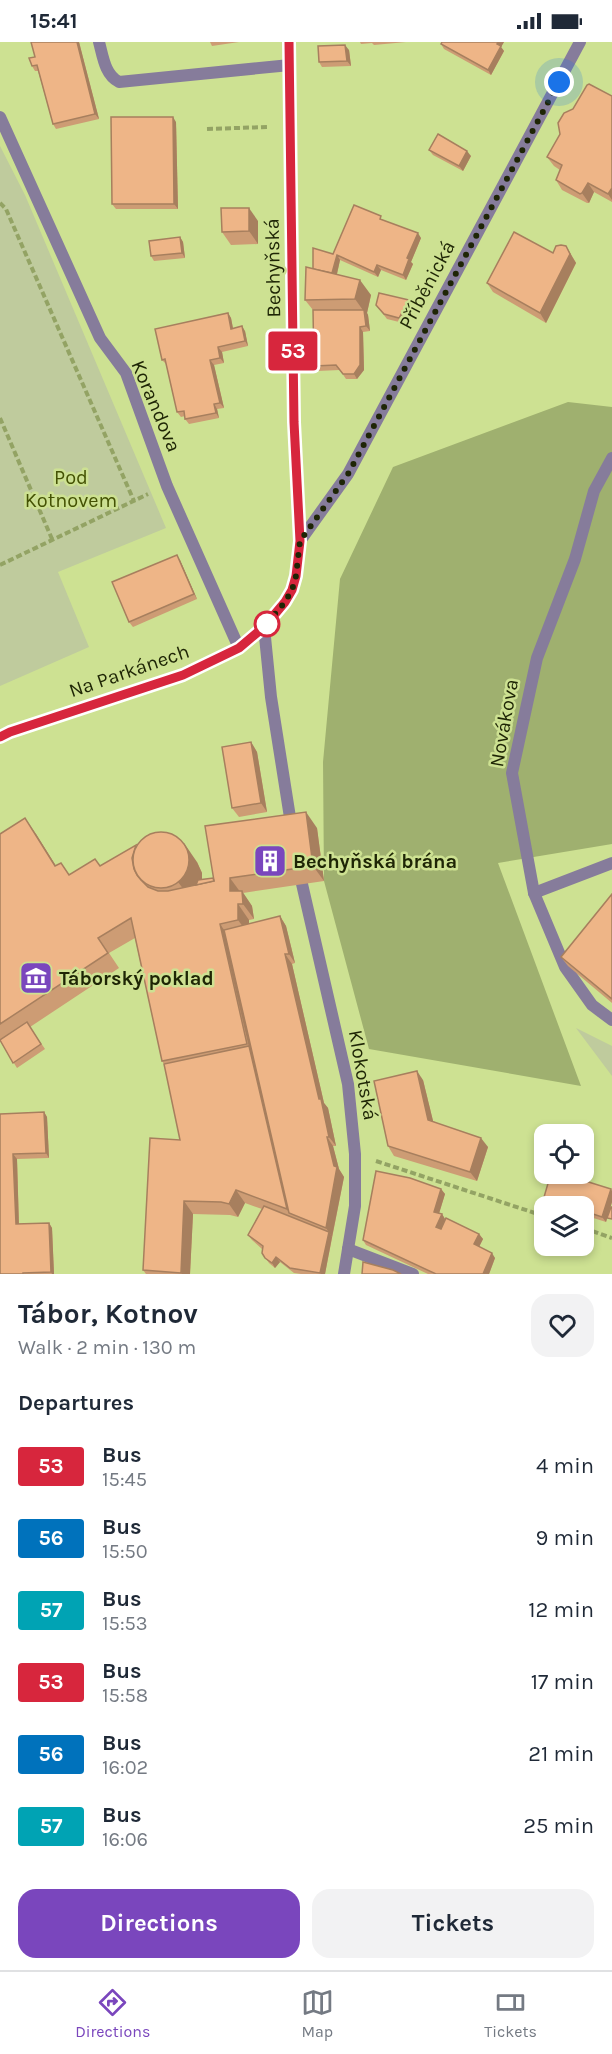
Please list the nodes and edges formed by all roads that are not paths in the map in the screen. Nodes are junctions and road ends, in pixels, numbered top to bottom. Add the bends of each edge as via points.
1 (99, 42) edge
2 (289, 42) edge
3 (580, 42) edge
4 (290, 65) junction
5 (0, 117) edge
6 (612, 458) edge
7 (300, 541) junction
8 (264, 627) junction
9 (239, 648) junction
10 (0, 737) edge
11 (292, 831) edge
12 (612, 863) edge
13 (302, 884) edge
14 (534, 894) junction
15 (612, 1020) edge
16 (348, 1249) junction
17 (344, 1274) edge
18 (413, 1274) edge

1 - 4 street via 108,72 119,82
2 - 4 main road, Bechyňská
3 - 7 street, Příběnická via 348,474
4 - 7 main road, Bechyňská via 294,422
5 - 9 street, Korandova via 100,338 126,374 167,486
6 - 14 street, Novákova via 594,490 575,559 537,658 512,772
7 - 8 main road, Bechyňská via 292,590
8 - 9 main road, Na Parkánech
8 - 11 street
9 - 10 main road, Na Parkánech via 183,675
12 - 14 street
13 - 16 street, Klokotská via 348,1084 355,1154
14 - 15 street, Novákova via 565,967 592,1005
16 - 17 street, Klokotská
16 - 18 street

